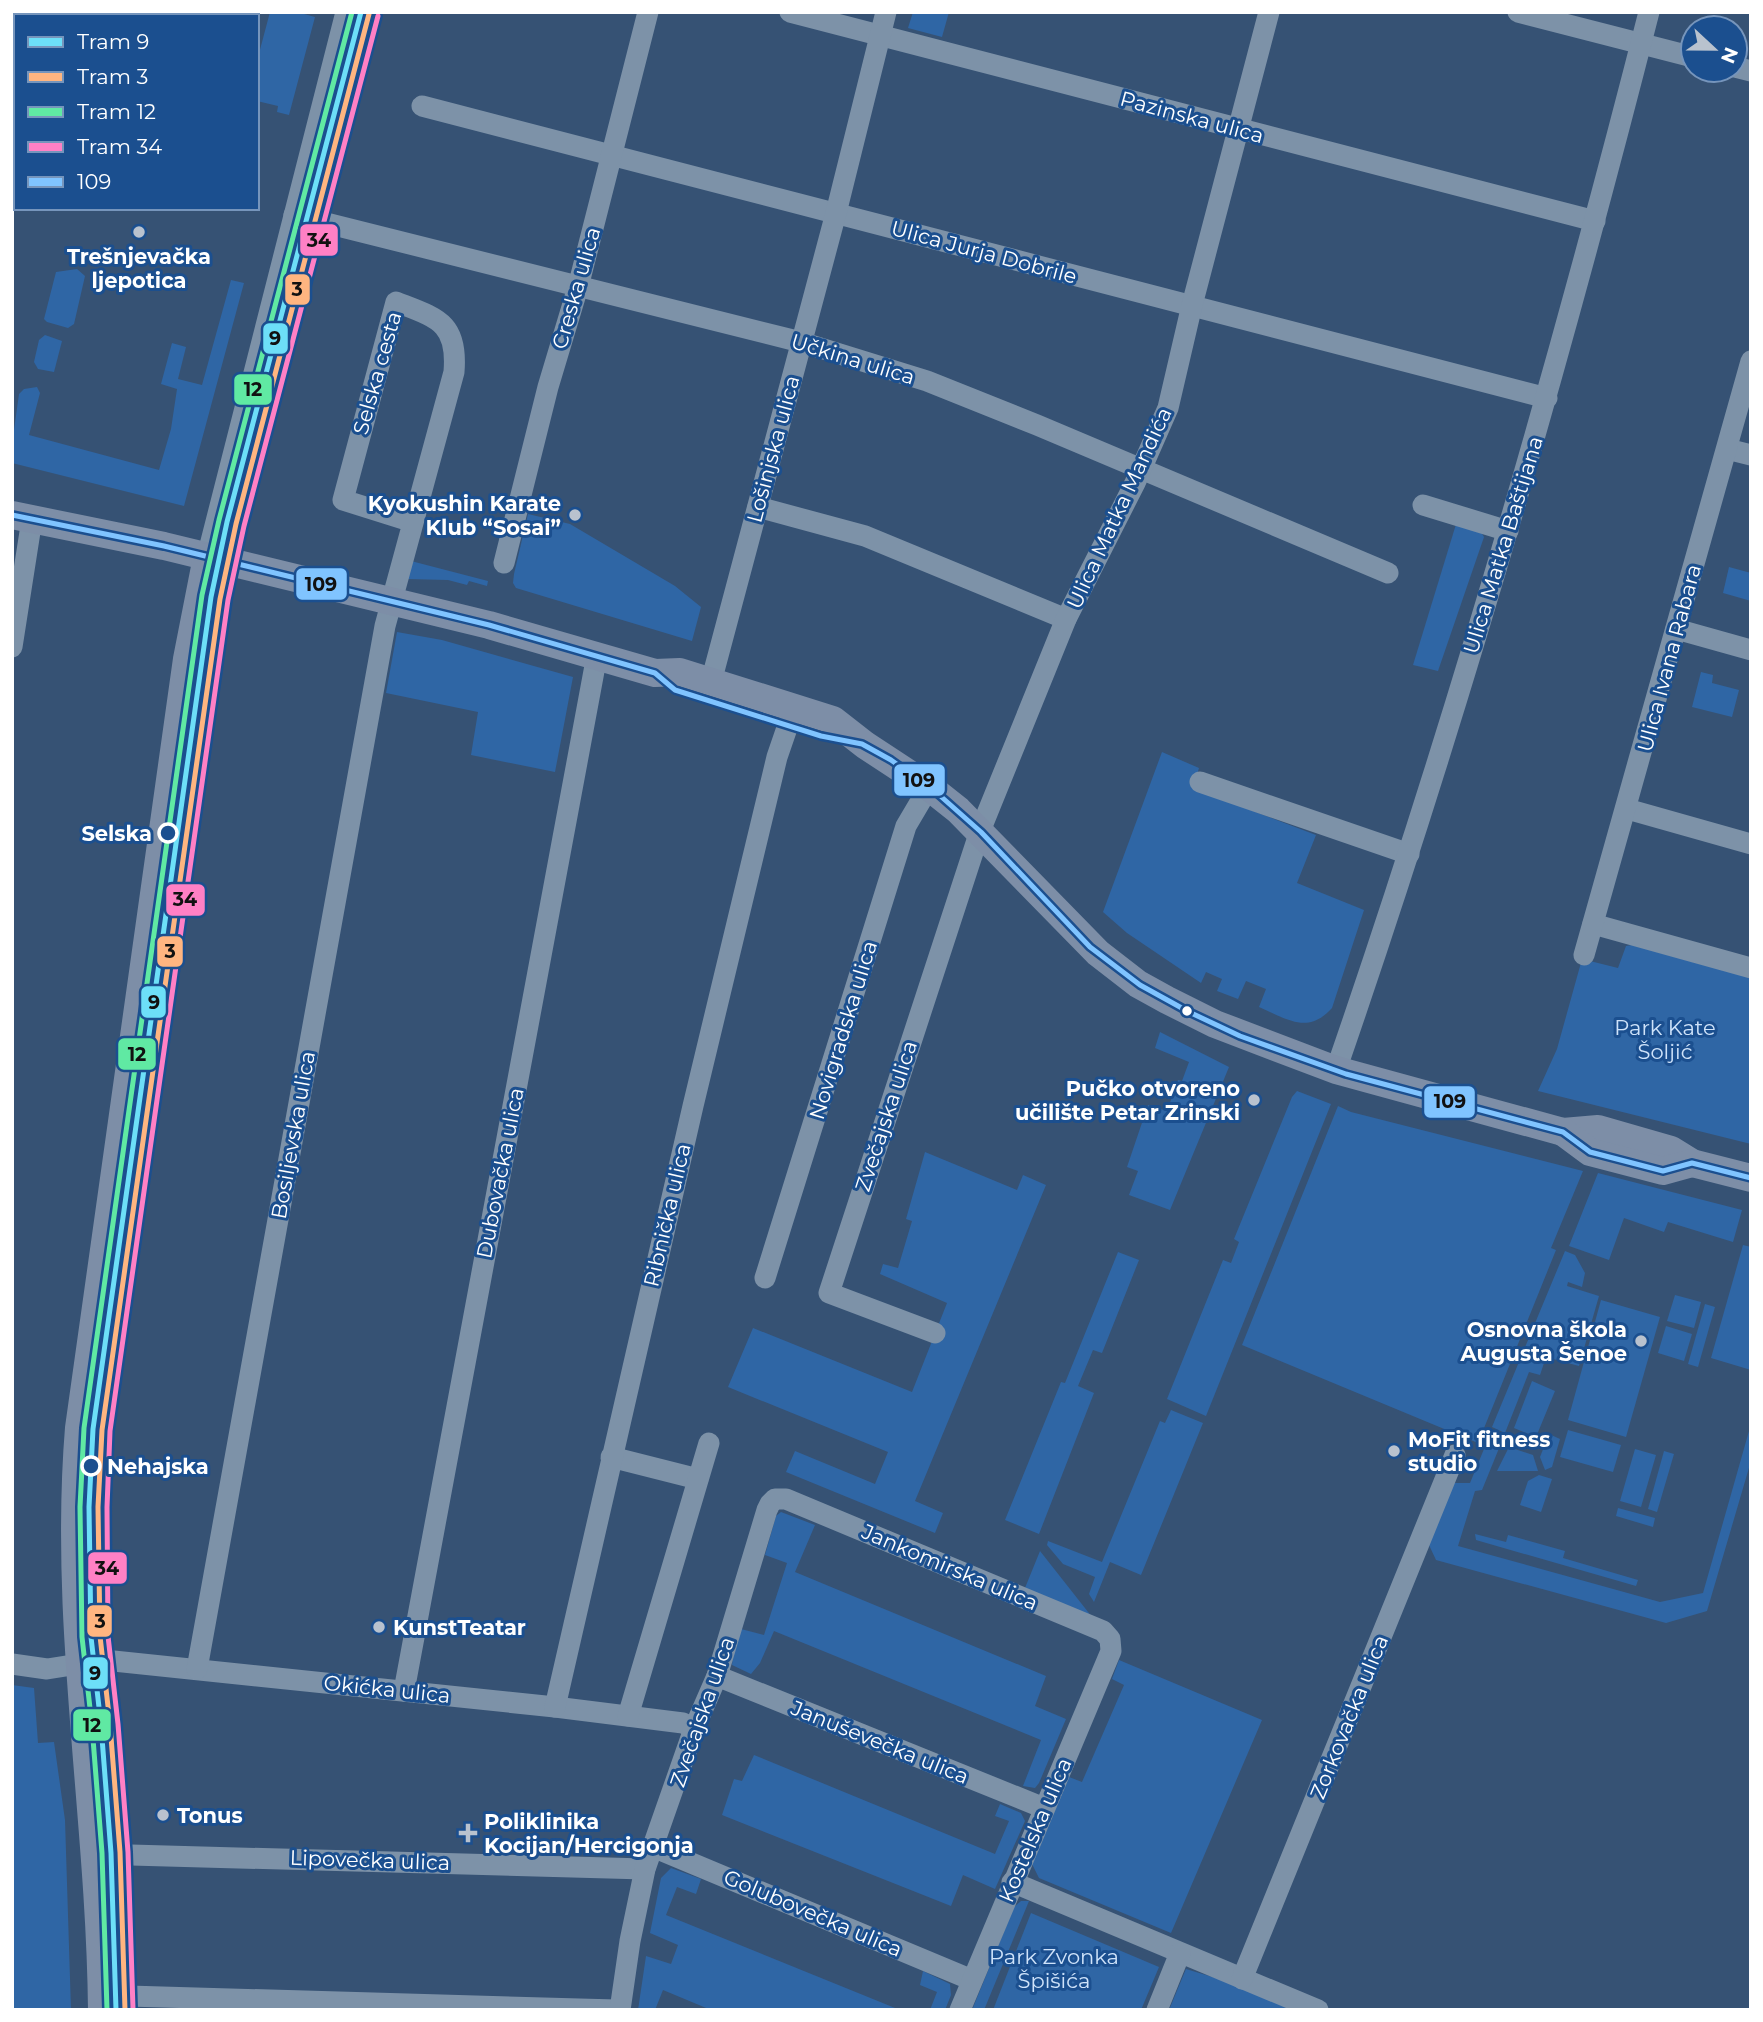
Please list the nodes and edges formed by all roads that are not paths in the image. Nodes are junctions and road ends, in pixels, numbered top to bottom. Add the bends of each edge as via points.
1 (346, 12) edge
2 (648, 12) edge
3 (790, 12) edge
4 (886, 12) edge
5 (1269, 12) edge
6 (1518, 12) edge
7 (1649, 12) edge
8 (880, 36) junction
9 (1641, 44) junction
10 (1679, 54) edge
11 (422, 106) dead end
12 (1240, 129) junction
13 (612, 155) junction
14 (836, 213) junction
15 (294, 215) junction
16 (1595, 221) junction
17 (578, 287) junction
18 (1192, 305) junction
19 (801, 342) junction
20 (1751, 361) edge
21 (1547, 398) junction
22 (1727, 449) junction
23 (1751, 455) edge
24 (1142, 469) junction
25 (1423, 505) dead end
26 (758, 507) junction
27 (22, 517) edge
28 (413, 522) junction
29 (1508, 531) junction
30 (207, 557) junction
31 (504, 563) dead end
32 (1388, 573) dead end
33 (391, 602) junction
34 (1066, 619) junction
35 (1676, 629) junction
36 (12, 647) edge
37 (1751, 650) edge
38 (597, 655) junction
39 (655, 673) junction
40 (711, 682) junction
41 (788, 725) junction
42 (865, 745) junction
43 (1200, 782) dead end
44 (929, 786) junction
45 (1627, 809) junction
46 (980, 831) junction
47 (1751, 844) edge
48 (1409, 855) junction
49 (1593, 925) junction
50 (1584, 955) dead end
51 (1751, 968) edge
52 (1336, 1070) junction
53 (1751, 1178) edge
54 (765, 1278) dead end
55 (935, 1333) dead end
56 (709, 1443) dead end
57 (1455, 1455) dead end
58 (611, 1457) junction
59 (698, 1479) junction
60 (775, 1499) joint
61 (1111, 1651) joint
62 (12, 1664) edge
63 (79, 1664) junction
64 (197, 1669) junction
65 (716, 1676) junction
66 (404, 1691) junction
67 (555, 1707) junction
68 (628, 1716) junction
69 (694, 1729) junction
70 (1044, 1808) junction
71 (653, 1847) junction
72 (95, 1854) junction
73 (645, 1869) junction
74 (1012, 1882) junction
75 (1180, 1953) junction
76 (1242, 1979) junction
77 (972, 1980) junction
78 (128, 1996) dead end
79 (102, 2010) edge
80 (618, 2010) edge
81 (960, 2010) edge
82 (1157, 2010) edge
83 (1318, 2010) edge

1 - 15 street
2 - 13 street, Creska ulica
3 - 8 street, Pazinska ulica
4 - 8 street, Lošinjska ulica
5 - 12 street, Ulica Matka Mandića
6 - 9 street
7 - 9 street, Ulica Matka Baštijana
8 - 12 street, Pazinska ulica
8 - 14 street, Lošinjska ulica
9 - 10 street
9 - 16 street, Ulica Matka Baštijana
11 - 13 street, Ulica Jurja Dobrile
12 - 16 street, Pazinska ulica
12 - 18 street, Ulica Matka Mandića
13 - 14 street, Ulica Jurja Dobrile
13 - 17 street, Creska ulica
14 - 18 street, Ulica Jurja Dobrile
14 - 19 street, Lošinjska ulica
15 - 17 street, Učkina ulica
15 - 30 street
16 - 21 street, Ulica Matka Baštijana
17 - 19 street, Učkina ulica
17 - 31 street, Creska ulica
18 - 21 street, Ulica Jurja Dobrile
18 - 24 street, Ulica Matka Mandića via 1168,408
19 - 24 street, Učkina ulica via 927,381
19 - 26 street, Lošinjska ulica
20 - 22 street, Ulica Ivana Rabara
21 - 29 street, Ulica Matka Baštijana
22 - 23 street
22 - 35 street, Ulica Ivana Rabara
24 - 32 street, Učkina ulica
24 - 34 street, Ulica Matka Mandića
25 - 29 street
26 - 34 street via 865,537
26 - 40 street, Lošinjska ulica
27 - 30 main road
27 - 36 street
28 - 28 street, Selska cesta via 455,358 438,318 396,303 343,500
28 - 33 street, Selska cesta
29 - 48 street, Ulica Matka Baštijana
30 - 33 main road
30 - 63 main road via 187,659 79,1428 74,1539
33 - 38 main road
33 - 64 street, Bosiljevska ulica
34 - 46 street, Ulica Matka Mandića
35 - 37 street
35 - 45 street, Ulica Ivana Rabara
38 - 39 main road
38 - 66 street, Dubovačka ulica
39 - 40 main road via 680,672
39 - 41 main road via 675,690
40 - 42 main road via 834,720
41 - 42 main road
41 - 58 street, Ribnička ulica
42 - 44 main road
43 - 48 street
44 - 46 main road
44 - 54 street, Novigradska ulica via 906,826
45 - 47 street
45 - 49 street, Ulica Ivana Rabara
46 - 52 main road via 1061,918 1138,984 1215,1024
46 - 55 street, Zvečajska ulica via 828,1293
48 - 52 street, Ulica Matka Baštijana
49 - 50 street, Ulica Ivana Rabara
49 - 51 street
52 - 53 main road via 1563,1132 1598,1129 1671,1150 1692,1163
56 - 59 street
57 - 76 street, Zorkovačka ulica
58 - 59 street
58 - 67 street, Ribnička ulica
59 - 68 street
60 - 61 street, Jankomirska ulica via 786,1499 1102,1631 1110,1639
60 - 65 street, Zvečajska ulica via 767,1510
61 - 70 street, Kostelska ulica
62 - 63 street, Okićka ulica via 47,1669
63 - 64 street, Okićka ulica via 104,1660
63 - 72 main road
64 - 66 street, Okićka ulica
65 - 69 street, Zvečajska ulica
65 - 70 street, Januševečka ulica
66 - 67 street, Okićka ulica
67 - 68 street, Okićka ulica
68 - 69 street, Okićka ulica via 683,1723
69 - 71 street, Zvečajska ulica
70 - 74 street, Kostelska ulica
71 - 73 street, Zvečajska ulica
71 - 77 street, Golubovečka ulica
72 - 73 street, Lipovečka ulica
72 - 79 main road
73 - 80 street, Zvečajska ulica
74 - 75 street
74 - 77 street, Kostelska ulica
75 - 76 street
75 - 82 street
76 - 83 street
77 - 81 street, Kostelska ulica
78 - 80 street

